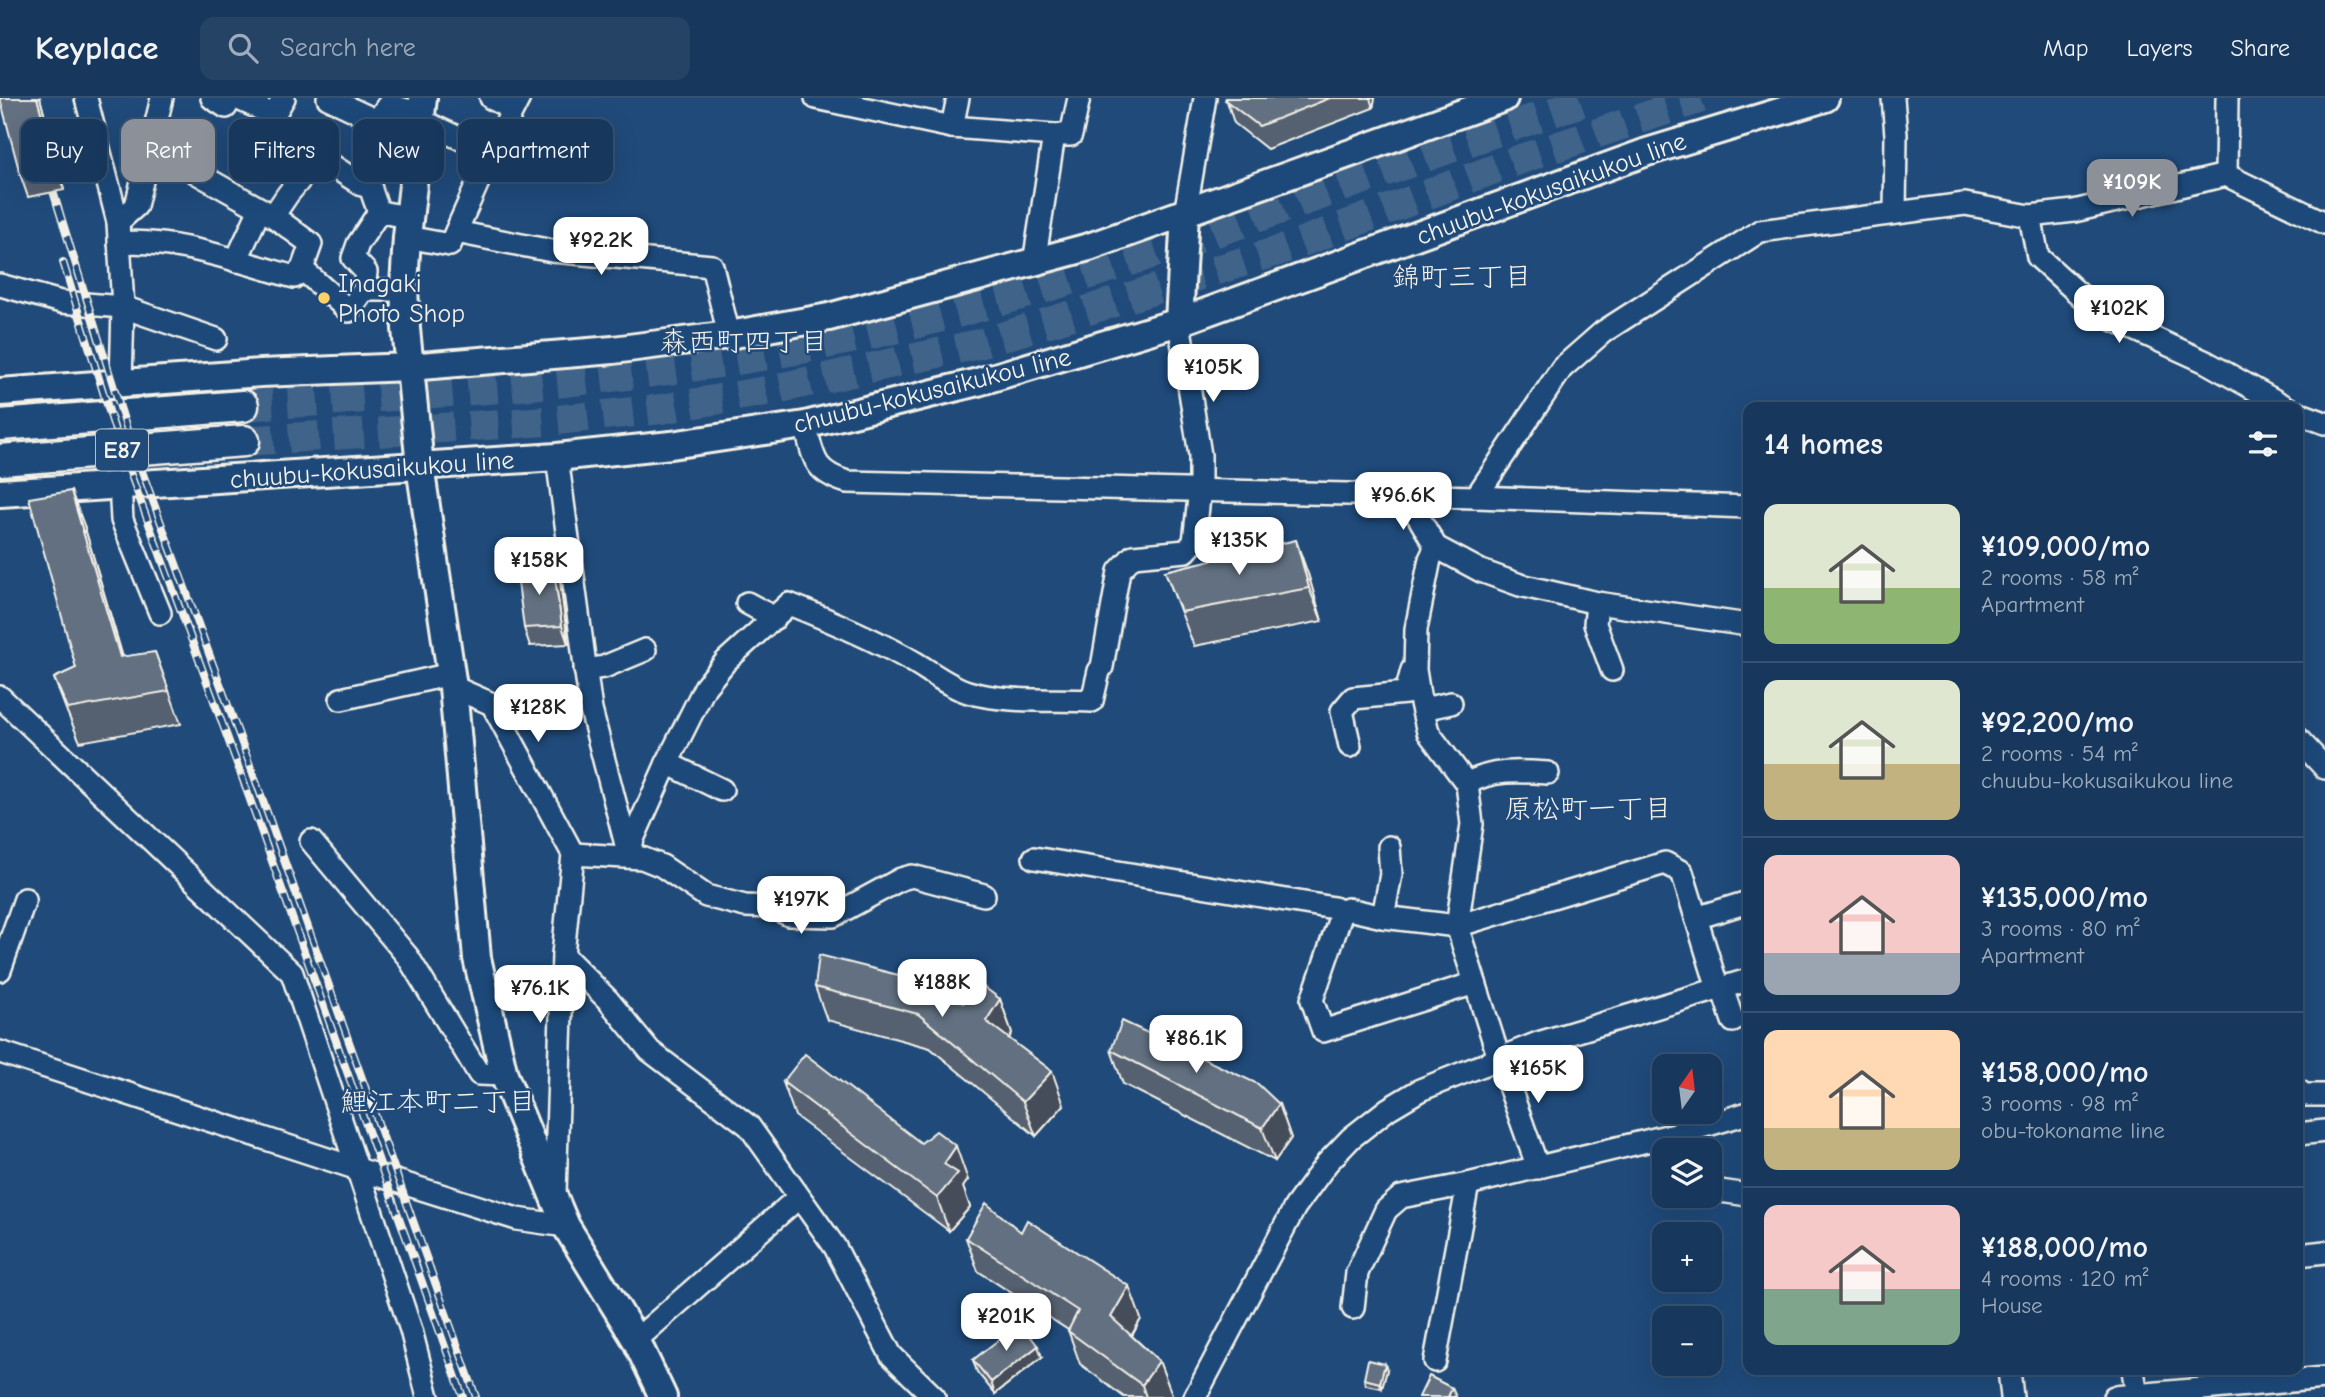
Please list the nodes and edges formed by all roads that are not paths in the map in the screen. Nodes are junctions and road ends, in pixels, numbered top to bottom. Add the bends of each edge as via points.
1 (86, 98) edge
2 (162, 98) edge
3 (212, 98) edge
4 (233, 98) edge
5 (284, 98) edge
6 (328, 98) edge
7 (491, 98) edge
8 (816, 98) edge
9 (958, 98) edge
10 (1079, 98) edge
11 (1205, 98) edge
12 (1504, 98) edge
13 (1825, 98) edge
14 (1893, 98) edge
15 (2227, 98) edge
16 (845, 101) edge
17 (516, 104) edge
18 (422, 111) edge
19 (157, 119) edge
20 (373, 119) edge
21 (378, 119) edge
22 (951, 128) junction
23 (1054, 135) junction
24 (458, 138) edge
25 (2226, 175) junction
26 (142, 182) edge
27 (213, 182) edge
28 (370, 182) edge
29 (478, 182) edge
30 (370, 186) junction
31 (267, 212) junction
32 (379, 212) junction
33 (1895, 213) junction
34 (1185, 214) junction
35 (2030, 216) junction
36 (2325, 223) edge
37 (408, 227) junction
38 (119, 232) junction
39 (456, 232) junction
40 (236, 261) junction
41 (1034, 263) junction
42 (302, 269) junction
43 (0, 285) edge
44 (364, 290) junction
45 (404, 290) junction
46 (123, 307) junction
47 (1179, 322) junction
48 (729, 335) junction
49 (216, 339) dead end
50 (409, 367) junction
51 (121, 383) junction
52 (0, 392) edge
53 (2277, 402) edge
54 (243, 406) tunnel mouth
55 (2303, 415) edge
56 (2325, 423) edge
57 (0, 425) edge
58 (805, 425) junction
59 (244, 441) tunnel mouth
60 (557, 457) junction
61 (0, 460) edge
62 (419, 466) junction
63 (120, 484) junction
64 (1200, 489) junction
65 (0, 493) edge
66 (1406, 495) junction
67 (1476, 497) junction
68 (1743, 508) edge
69 (1436, 547) junction
70 (747, 603) dead end
71 (1597, 603) junction
72 (160, 614) dead end
73 (775, 618) junction
74 (1743, 624) edge
75 (645, 650) dead end
76 (585, 670) junction
77 (1415, 670) junction
78 (1612, 670) dead end
79 (452, 680) junction
80 (0, 697) edge
81 (341, 699) dead end
82 (1451, 703) dead end
83 (1423, 709) junction
84 (2303, 744) edge
85 (1350, 746) dead end
86 (667, 763) junction
87 (2325, 768) edge
88 (1548, 773) dead end
89 (1467, 784) junction
90 (722, 790) dead end
91 (312, 841) dead end
92 (1389, 847) dead end
93 (573, 854) junction
94 (629, 856) junction
95 (1034, 858) dead end
96 (984, 895) dead end
97 (24, 899) dead end
98 (1743, 904) edge
99 (1342, 912) junction
100 (1383, 917) junction
101 (1696, 918) junction
102 (1457, 926) junction
103 (563, 955) junction
104 (0, 970) edge
105 (1743, 982) edge
106 (1475, 983) junction
107 (1720, 989) junction
108 (1733, 1021) dead end
109 (0, 1052) edge
110 (1499, 1058) junction
111 (504, 1075) junction
112 (2303, 1094) edge
113 (2325, 1095) edge
114 (1743, 1115) edge
115 (2325, 1131) edge
116 (2303, 1134) edge
117 (1696, 1138) edge
118 (1652, 1147) edge
119 (1538, 1168) junction
120 (358, 1169) junction
121 (1468, 1184) junction
122 (1722, 1191) edge
123 (1743, 1194) edge
124 (799, 1197) junction
125 (555, 1200) junction
126 (566, 1226) junction
127 (2325, 1252) edge
128 (2303, 1254) edge
129 (1353, 1308) dead end
130 (636, 1340) junction
131 (1435, 1361) dead end
132 (2009, 1375) edge
133 (2134, 1375) edge
134 (2325, 1378) edge
135 (2137, 1396) edge
136 (428, 1397) edge
137 (663, 1397) edge
138 (934, 1397) edge
139 (1195, 1397) edge
140 (2011, 1397) edge
141 (2114, 1397) edge

1 - 38 street
2 - 19 street
3 - 4 street via 226,107
4 - 5 street via 274,115
6 - 20 street
7 - 17 street
8 - 16 street
9 - 22 street
10 - 23 street via 1071,135
11 - 34 street
12 - 34 main road
13 - 47 main road, chuubu-kokusaikukou line via 1647,152
14 - 33 street
15 - 25 street
16 - 22 street
18 - 21 street via 388,105
18 - 24 street via 431,125
18 - 37 main road
22 - 23 street
23 - 41 street
25 - 35 street via 2074,211
25 - 36 street
26 - 38 street via 136,206
27 - 31 street
28 - 30 street
29 - 39 street
30 - 31 street via 319,158
30 - 32 street
31 - 40 street
31 - 42 street via 311,243
32 - 37 street
32 - 44 street via 353,258 366,272
33 - 35 street via 1965,204
33 - 67 street via 1760,231 1603,332 1562,368
34 - 41 main road
34 - 47 main road
35 - 53 street via 2038,257 2101,314 2206,362
37 - 39 street via 450,245
37 - 45 main road
38 - 40 street via 134,241
38 - 46 street
39 - 48 street via 552,251 712,266
40 - 42 street via 294,277
41 - 48 main road via 829,317
42 - 44 street via 349,311
43 - 46 street via 61,302
44 - 45 street
45 - 50 main road
46 - 49 street
46 - 51 street
47 - 58 main road, chuubu-kokusaikukou line via 990,378
47 - 64 street via 1200,455
48 - 50 main road
50 - 51 main road
50 - 62 main road
51 - 52 main road
54 - 57 highway, E87
55 - 56 street
58 - 60 main road, chuubu-kokusaikukou line
58 - 64 street via 815,461 828,476 847,482
59 - 61 highway, E87
60 - 62 main road, chuubu-kokusaikukou line
60 - 76 street
62 - 63 main road, chuubu-kokusaikukou line
62 - 79 main road
63 - 65 main road, chuubu-kokusaikukou line
63 - 72 street via 122,520
64 - 66 street
64 - 73 street via 1194,542 1186,551 1133,556 1119,571 1092,701 967,692 909,658 789,604
66 - 67 street
66 - 69 street
67 - 68 street
69 - 71 street via 1480,571 1520,585
69 - 77 street via 1416,629
70 - 73 street
71 - 74 street
71 - 78 street via 1595,624
73 - 86 street via 726,661 705,687
75 - 76 street
76 - 94 street
77 - 83 street
77 - 85 street via 1410,670 1406,693 1353,698 1342,711
79 - 81 street
79 - 93 street via 492,704
79 - 111 main road via 477,958
80 - 120 street via 292,973
82 - 83 street
83 - 89 street via 1428,742
84 - 87 street
86 - 90 street
86 - 94 street
88 - 89 street via 1480,775
89 - 102 street via 1472,824
91 - 111 street via 408,957 479,1074
92 - 100 street via 1391,874
93 - 94 street
93 - 103 street
94 - 96 street via 662,866 706,895 745,906 772,907 789,915 833,916 912,876
95 - 99 street
97 - 104 street
98 - 101 street
99 - 100 street via 1348,909
99 - 106 street via 1312,1000 1323,1031
100 - 102 street
101 - 102 street via 1682,872 1665,863
101 - 107 street
102 - 106 street
103 - 124 street via 650,1051 749,1126
103 - 125 street
105 - 107 street
106 - 110 street
107 - 108 street
107 - 110 street
109 - 120 street
110 - 119 street
110 - 139 street via 1420,1090 1388,1109 1326,1163 1295,1208
111 - 125 main road
112 - 113 street
114 - 117 street
115 - 116 street
118 - 119 street
119 - 121 street
120 - 126 street via 517,1219
120 - 136 street
121 - 129 street via 1401,1197 1386,1210 1356,1273
121 - 131 street
122 - 123 street
124 - 130 street
124 - 138 street via 835,1247 891,1355
125 - 126 main road
126 - 130 main road
127 - 128 street
130 - 137 main road
132 - 140 street
133 - 135 street
134 - 135 street
135 - 141 street

